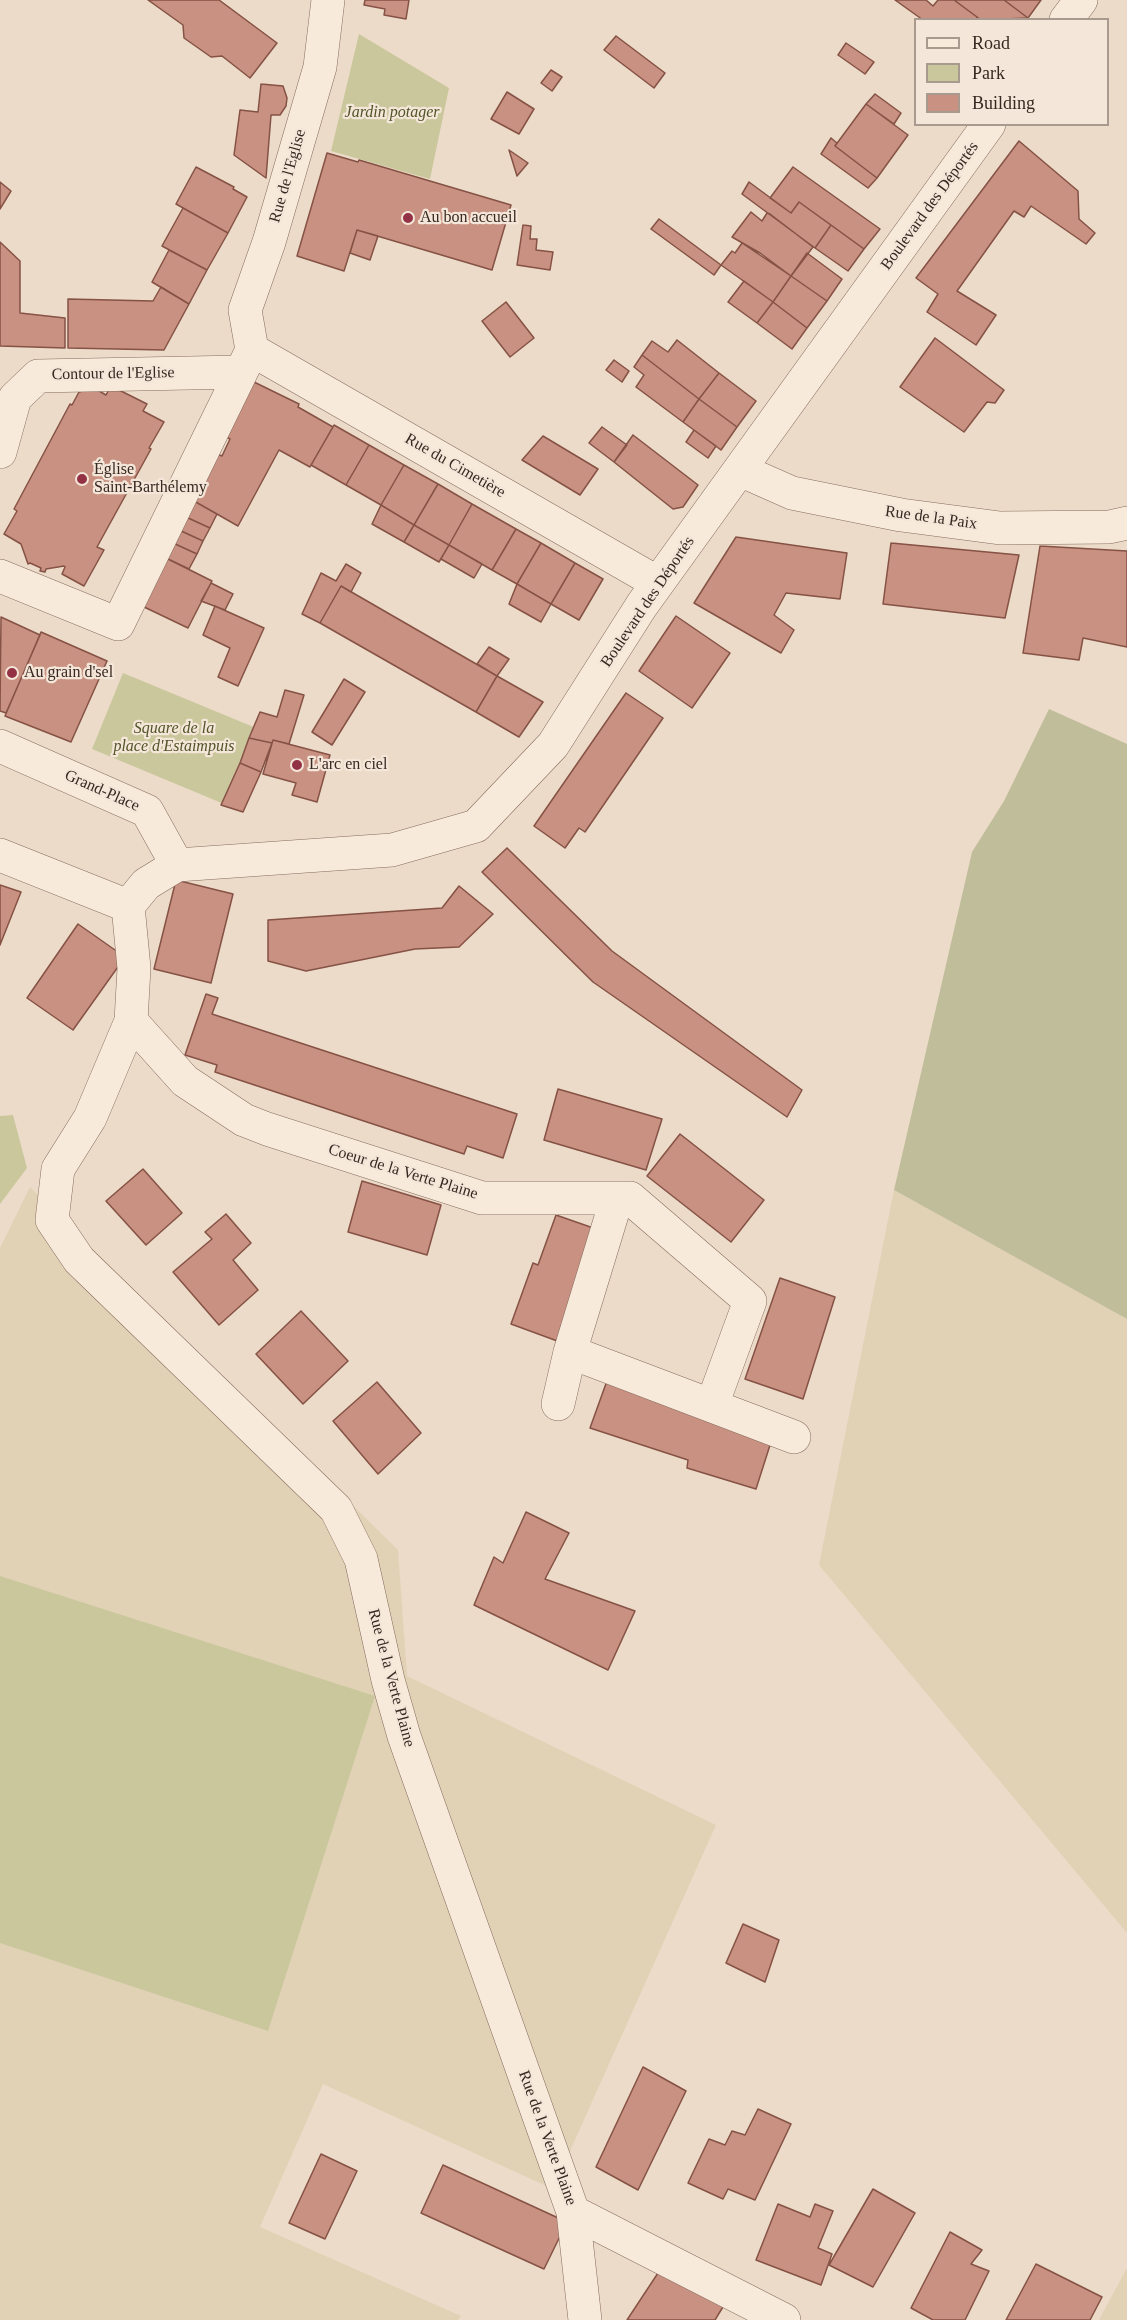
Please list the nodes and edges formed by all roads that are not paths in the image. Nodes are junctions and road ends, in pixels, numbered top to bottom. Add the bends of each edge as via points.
1 (328, 0) edge
2 (1081, 0) edge
3 (1068, 18) edge
4 (987, 126) edge
5 (246, 361) junction
6 (0, 452) edge
7 (740, 470) junction
8 (1127, 523) edge
9 (0, 576) edge
10 (658, 583) junction
11 (0, 746) edge
12 (0, 855) edge
13 (177, 865) junction
14 (128, 906) junction
15 (130, 1021) junction
16 (617, 1198) junction
17 (570, 1352) junction
18 (558, 1404) dead end
19 (712, 1405) junction
20 (794, 1437) dead end
21 (573, 2212) junction
22 (585, 2320) edge
23 (784, 2320) edge

1 - 5 street, Rue de l'Eglise via 320,67 245,310
2 - 3 street
4 - 7 street, Boulevard des Déportés
5 - 6 street, Contour de l'Eglise via 38,376 15,398
5 - 9 street via 118,624
5 - 10 street, Rue du Cimetière
7 - 8 street, Rue de la Paix via 792,493 912,516 1000,528 1109,527
7 - 10 street, Boulevard des Déportés
10 - 13 street, Boulevard des Déportés via 553,745 476,826 392,850
11 - 13 street, Grand-Place via 147,811
12 - 14 street
13 - 14 street via 146,884
14 - 15 street, Rue de la Verte Plaine via 134,968
15 - 16 street, Coeur de la Verte Plaine via 185,1081 244,1120 267,1129 482,1198
15 - 21 street, Rue de la Verte Plaine via 90,1118 58,1168 52,1220 79,1260 336,1509 361,1559 404,1736
16 - 17 street
16 - 19 street, Coeur de la Verte Plaine via 630,1198 750,1301
17 - 18 street
17 - 19 street
19 - 20 street
21 - 22 street
21 - 23 street, Rue de la Verte Plaine

